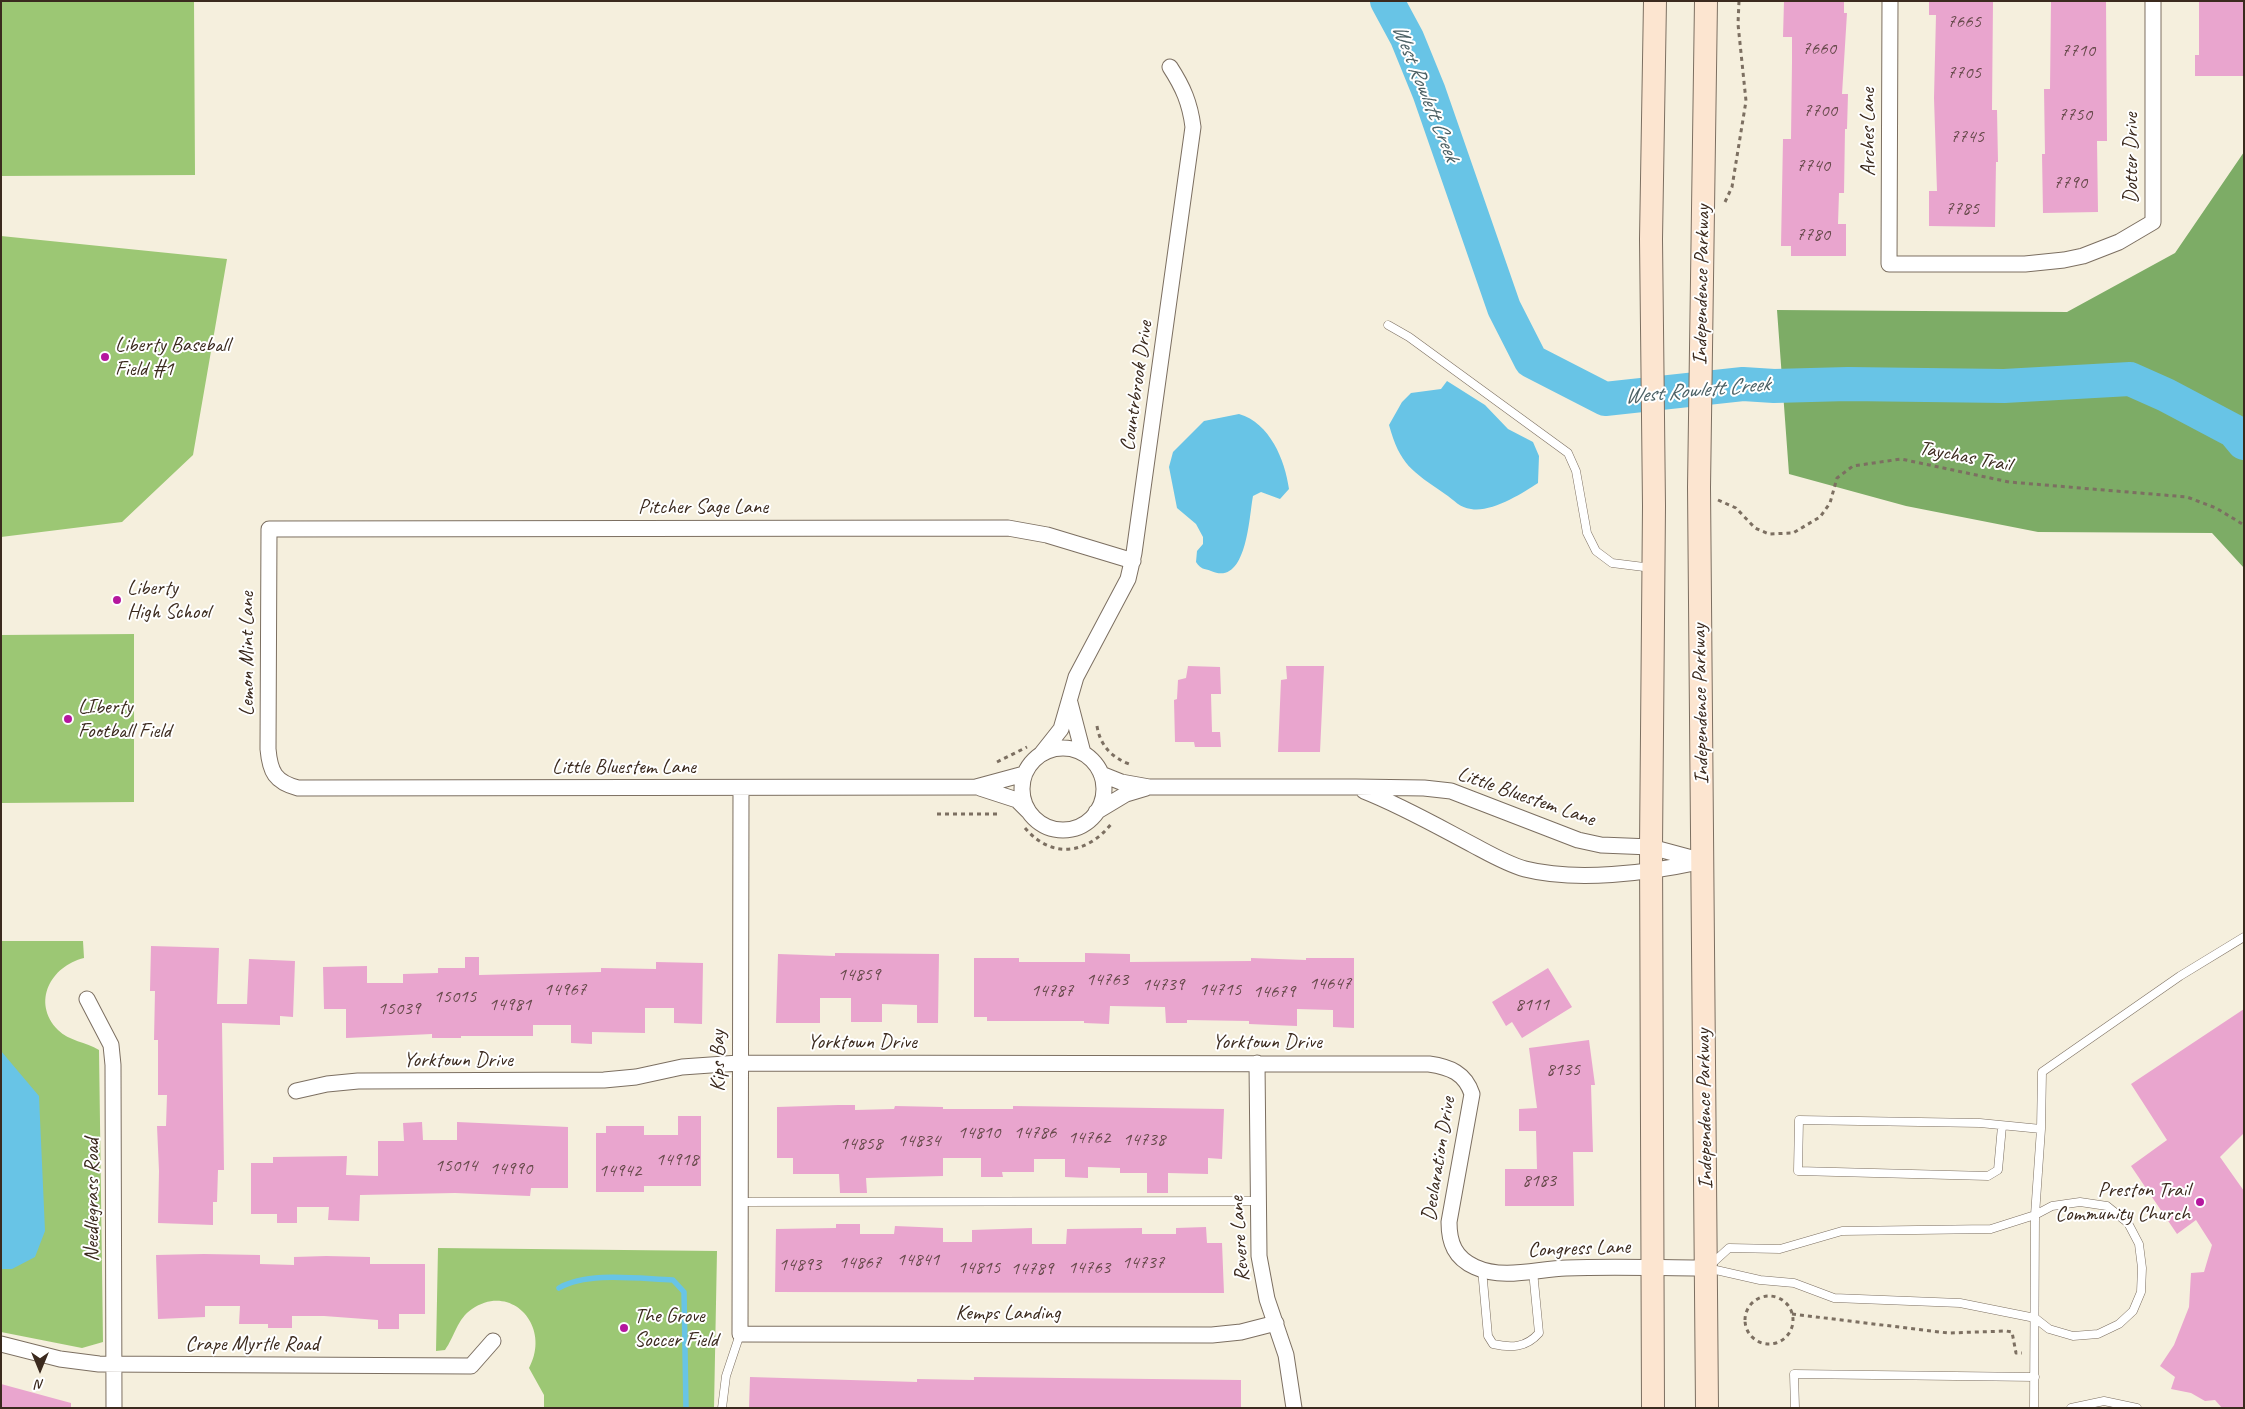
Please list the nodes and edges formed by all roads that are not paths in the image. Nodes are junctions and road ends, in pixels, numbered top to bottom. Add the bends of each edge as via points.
1 (1655, 1) edge
2 (1706, 1) edge
3 (1890, 1) edge
4 (2153, 1) edge
5 (1170, 67) dead end
6 (1889, 264) joint
7 (1388, 325) dead end
8 (268, 529) joint
9 (1133, 561) junction
10 (1654, 568) junction
11 (1070, 701) junction
12 (1042, 753) junction
13 (1083, 753) junction
14 (1024, 774) junction
15 (1101, 774) junction
16 (276, 777) joint
17 (976, 787) junction
18 (1149, 787) junction
19 (1356, 787) junction
20 (742, 788) junction
21 (1096, 812) junction
22 (1026, 819) junction
23 (1652, 846) junction
24 (1703, 861) junction
25 (1652, 872) junction
26 (2244, 937) edge
27 (87, 999) dead end
28 (739, 1063) junction
29 (1257, 1063) junction
30 (1429, 1064) joint
31 (296, 1091) dead end
32 (2002, 1126) junction
33 (2041, 1129) junction
34 (1257, 1201) junction
35 (739, 1202) junction
36 (2035, 1215) junction
37 (1456, 1255) joint
38 (1654, 1268) junction
39 (1707, 1268) junction
40 (1482, 1270) junction
41 (1533, 1271) junction
42 (2035, 1318) junction
43 (1276, 1323) junction
44 (740, 1334) junction
45 (493, 1341) dead end
46 (1, 1344) edge
47 (114, 1364) junction
48 (2035, 1376) junction
49 (114, 1408) edge
50 (722, 1408) edge
51 (1294, 1408) edge
52 (1653, 1408) edge
53 (1707, 1408) edge
54 (1795, 1408) edge
55 (2034, 1408) edge
56 (2071, 1408) edge
57 (2137, 1408) edge

1 - 10 main road via 1652,239
2 - 24 main road, Independence Parkway via 1699,487
3 - 6 street, Arches Lane
4 - 6 street, Dotter Drive via 2152,222 2110,246 2064,260 2025,264
5 - 9 street, Countrbrook Drive via 1184,89 1193,127
7 - 10 lane via 1568,453 1576,471 1587,533 1596,551 1612,563
8 - 9 street, Pitcher Sage Lane via 1008,528 1046,535
8 - 16 street, Lemon Mint Lane via 268,749 269,764
9 - 11 street, Countrbrook Drive via 1128,579 1076,677
10 - 23 main road
11 - 12 street, Countrbrook Drive via 1061,729
11 - 13 street, Countrbrook Drive
12 - 13 street via 1055,748 1069,748
12 - 14 street
13 - 15 street
14 - 17 street, Little Bluestem Lane
14 - 22 street via 1021,787
15 - 18 street, Little Bluestem Lane
15 - 21 street via 1104,787
16 - 20 street, Little Bluestem Lane via 285,785 298,788
17 - 20 street, Little Bluestem Lane
17 - 22 street, Little Bluestem Lane via 1017,800
18 - 19 street, Little Bluestem Lane
18 - 21 street, Little Bluestem Lane via 1126,794
19 - 23 street, Little Bluestem Lane via 1451,791 1578,840 1602,845
19 - 25 street, Little Bluestem Lane via 1524,868 1556,874
20 - 28 street, Kips Bay
21 - 22 street via 1087,822 1062,830
23 - 24 street, Little Bluestem Lane
23 - 25 main road
24 - 25 street, Little Bluestem Lane
24 - 39 main road, Independence Parkway
25 - 38 main road
26 - 33 lane via 2180,976 2042,1072
27 - 47 street, Needlegrass Road via 110,1044 113,1065
28 - 29 street, Yorktown Drive
28 - 31 street, Yorktown Drive via 682,1067 604,1080 358,1081
28 - 35 street, Kips Bay
29 - 30 street, Yorktown Drive
29 - 34 street, Revere Lane
30 - 37 street, Declaration Drive via 1455,1070 1468,1083 1472,1094 1450,1222 1449,1234
32 - 32 lane via 1799,1120 1798,1171 1988,1176 1998,1170
32 - 33 lane
33 - 36 lane
34 - 35 lane
34 - 43 street, Revere Lane via 1260,1268
35 - 44 street, Kips Bay
36 - 39 lane via 1991,1229 1842,1231 1780,1249 1729,1248
36 - 42 lane
36 - 42 lane via 2052,1206 2080,1202 2107,1206 2128,1223 2139,1244 2142,1268 2141,1292 2133,1311 2119,1324 2098,1334 2073,1336 2049,1329
37 - 40 street, Congress Lane
38 - 39 street, Congress Lane
38 - 41 street, Congress Lane
38 - 52 main road
39 - 42 lane via 1760,1280 1794,1283 1834,1298 1960,1303
39 - 53 main road, Independence Parkway
40 - 41 street, Congress Lane via 1506,1273
40 - 41 lane via 1488,1336 1494,1344 1508,1348 1532,1341 1539,1333
42 - 48 lane
43 - 44 street, Kemps Landing via 1212,1335
43 - 51 street, Revere Lane via 1288,1364
44 - 50 lane via 726,1376
45 - 47 street, Crape Myrtle Road via 471,1366
46 - 47 street, Crape Myrtle Road via 73,1361
47 - 49 street, Needlegrass Road
48 - 54 lane via 1794,1374
48 - 55 lane
56 - 57 lane via 2104,1401

